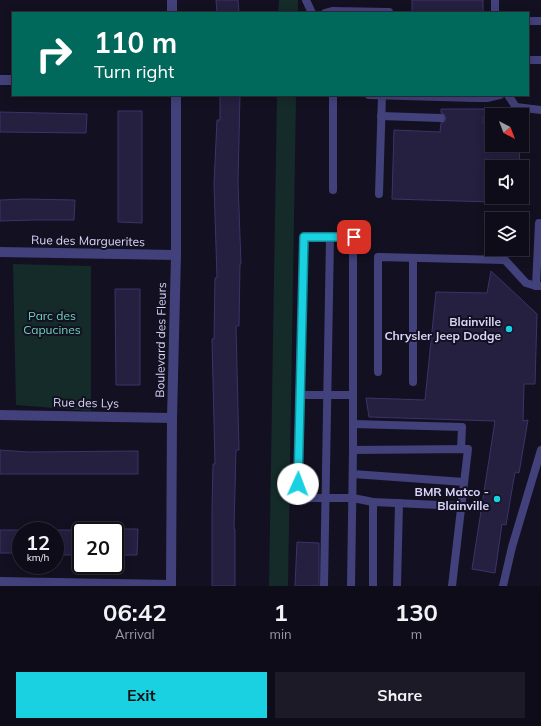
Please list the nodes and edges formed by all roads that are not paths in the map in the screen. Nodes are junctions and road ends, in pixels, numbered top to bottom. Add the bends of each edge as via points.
1 (172, 0) edge
2 (306, 0) edge
3 (495, 0) edge
4 (172, 12) edge
5 (312, 12) edge
6 (328, 12) edge
7 (389, 12) edge
8 (495, 12) edge
9 (529, 21) edge
10 (541, 21) edge
11 (529, 60) edge
12 (541, 60) edge
13 (0, 80) edge
14 (12, 80) edge
15 (176, 96) edge
16 (333, 96) edge
17 (382, 96) edge
18 (417, 96) edge
19 (496, 96) edge
20 (509, 96) edge
21 (516, 107) joint
22 (541, 110) edge
23 (381, 116) junction
24 (441, 118) dead end
25 (333, 190) dead end
26 (379, 194) dead end
27 (539, 223) dead end
28 (330, 237) junction
29 (0, 252) edge
30 (176, 255) junction
31 (413, 258) junction
32 (539, 286) edge
33 (378, 372) dead end
34 (413, 382) dead end
35 (300, 395) junction
36 (329, 395) junction
37 (353, 395) junction
38 (0, 415) edge
39 (172, 418) junction
40 (353, 424) junction
41 (462, 449) junction
42 (353, 450) junction
43 (541, 450) edge
44 (353, 474) junction
45 (464, 482) junction
46 (326, 498) junction
47 (352, 498) junction
48 (373, 502) junction
49 (399, 503) junction
50 (461, 506) junction
51 (0, 582) edge
52 (171, 586) edge
53 (324, 586) edge
54 (351, 586) edge
55 (373, 586) edge
56 (397, 586) edge
57 (452, 586) edge
58 (503, 586) edge

1 - 4 street
2 - 5 lane
3 - 8 lane
6 - 7 lane
9 - 10 lane
11 - 12 lane
13 - 14 street
15 - 30 street, Boulevard des Fleurs
16 - 25 lane
17 - 23 lane
18 - 19 lane
20 - 21 lane
21 - 22 lane
23 - 24 lane
23 - 26 lane
27 - 32 lane
28 - 35 lane via 304,237
28 - 36 lane
28 - 37 lane via 354,237
29 - 30 street, Rue des Marguerites
30 - 39 street, Boulevard des Fleurs
31 - 32 lane via 505,260 526,283
31 - 33 lane via 378,257
31 - 34 lane
35 - 36 lane
35 - 46 lane via 297,498
36 - 37 lane
36 - 46 lane
37 - 40 lane
38 - 39 street, Rue des Lys
39 - 52 street, Boulevard des Fleurs
40 - 41 lane via 462,427
40 - 42 lane
41 - 42 lane
41 - 45 lane via 468,449
42 - 44 lane
43 - 58 lane
44 - 45 lane
44 - 47 lane
45 - 50 lane
46 - 47 lane
46 - 53 lane
47 - 48 lane
47 - 54 lane
48 - 49 lane
48 - 55 lane
49 - 50 lane
49 - 56 lane
50 - 57 lane
51 - 52 street

